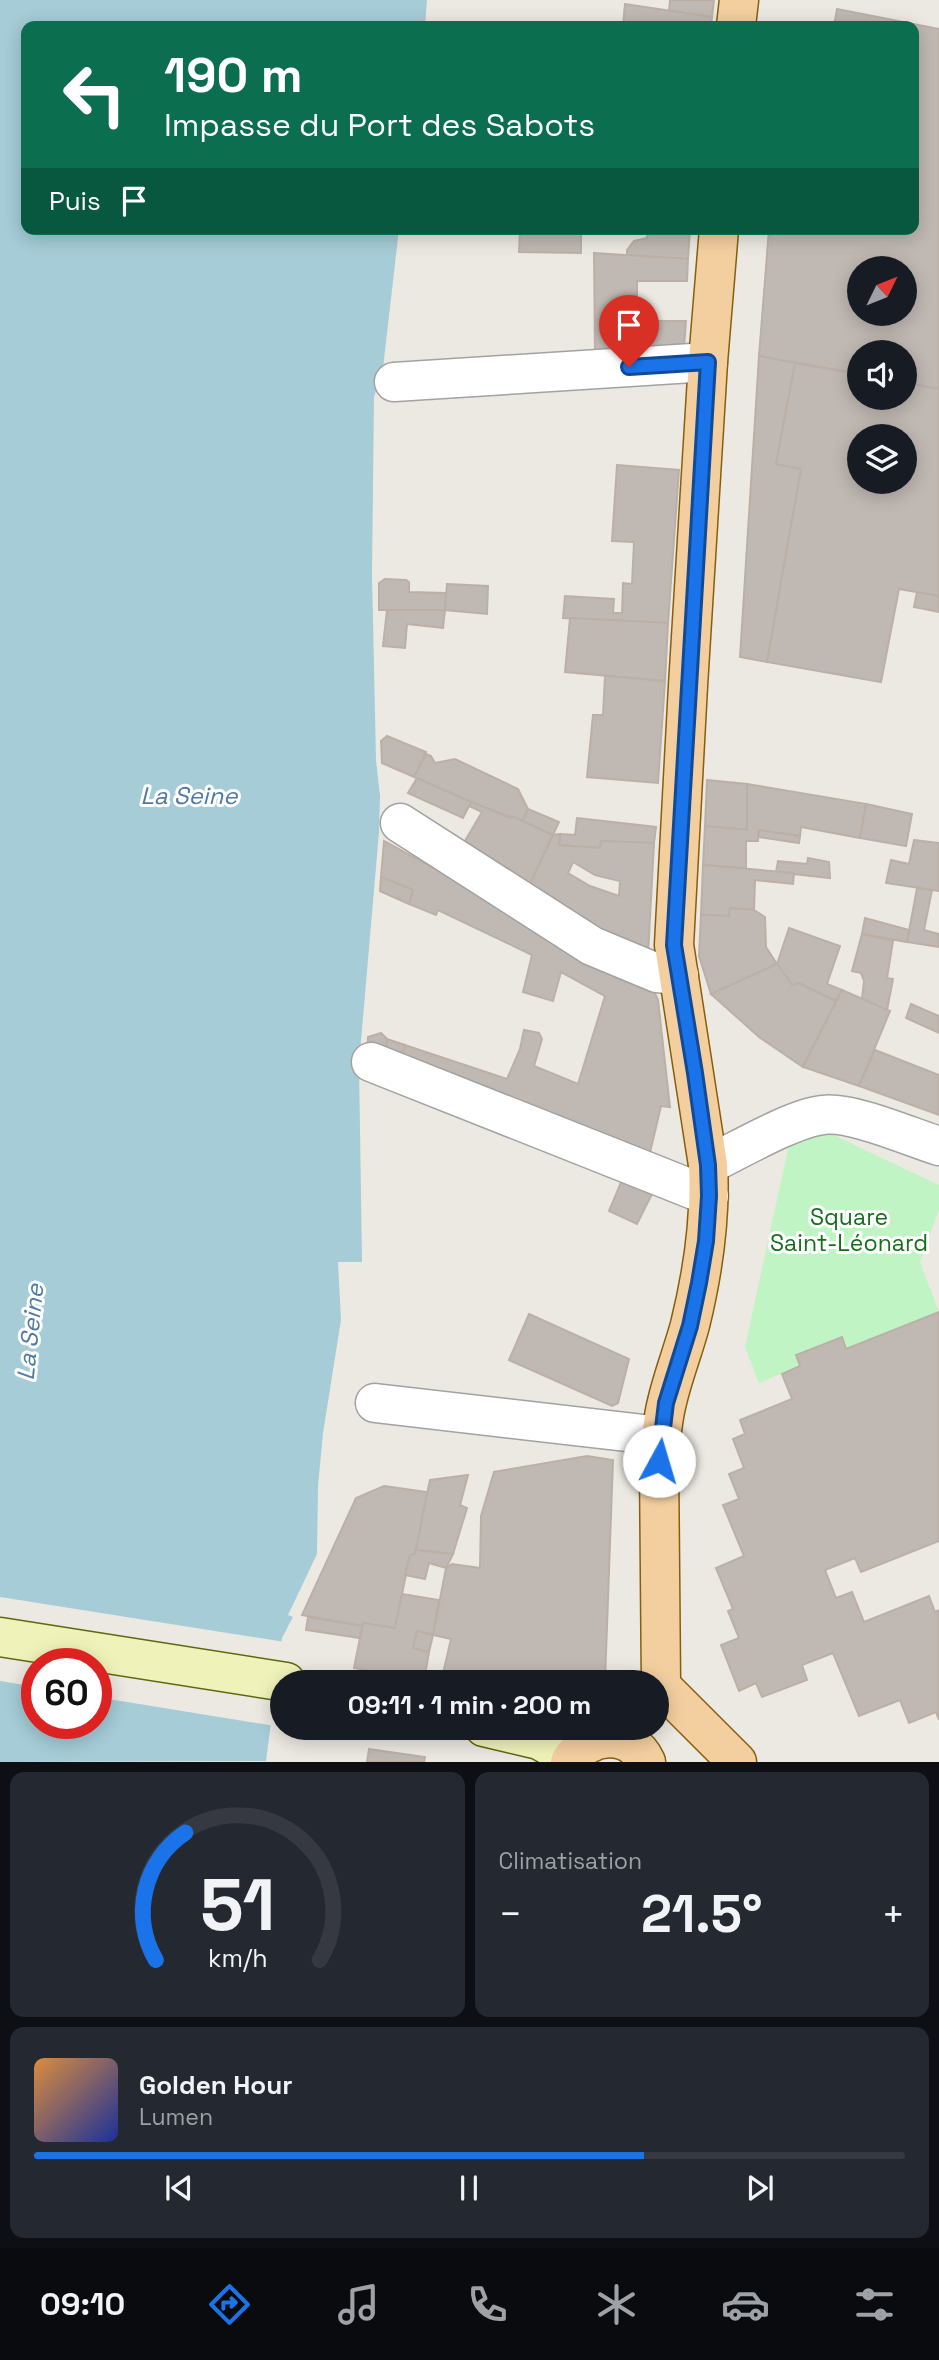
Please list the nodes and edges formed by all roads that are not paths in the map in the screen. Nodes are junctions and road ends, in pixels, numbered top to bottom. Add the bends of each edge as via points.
1 (739, 0) edge
2 (737, 21) edge
3 (719, 235) edge
4 (708, 362) junction
5 (394, 382) dead end
6 (400, 823) dead end
7 (679, 975) junction
8 (371, 1062) dead end
9 (939, 1146) edge
10 (709, 1180) junction
11 (374, 1403) dead end
12 (662, 1436) junction
13 (0, 1637) edge
14 (659, 1670) edge
15 (270, 1679) edge
16 (669, 1702) edge
17 (539, 1740) edge
18 (643, 1746) edge
19 (570, 1760) edge
20 (737, 1762) edge

1 - 2 main road
3 - 4 main road
4 - 5 street
4 - 7 main road via 674,945
6 - 7 street via 592,946 657,973
7 - 10 main road
8 - 10 street
9 - 10 street via 847,1116 825,1114 799,1122
10 - 12 main road via 699,1283 666,1403
11 - 12 street
12 - 14 main road
13 - 15 main road
16 - 20 main road
17 - 19 main road
18 - 19 main road via 607,1737 587,1743

